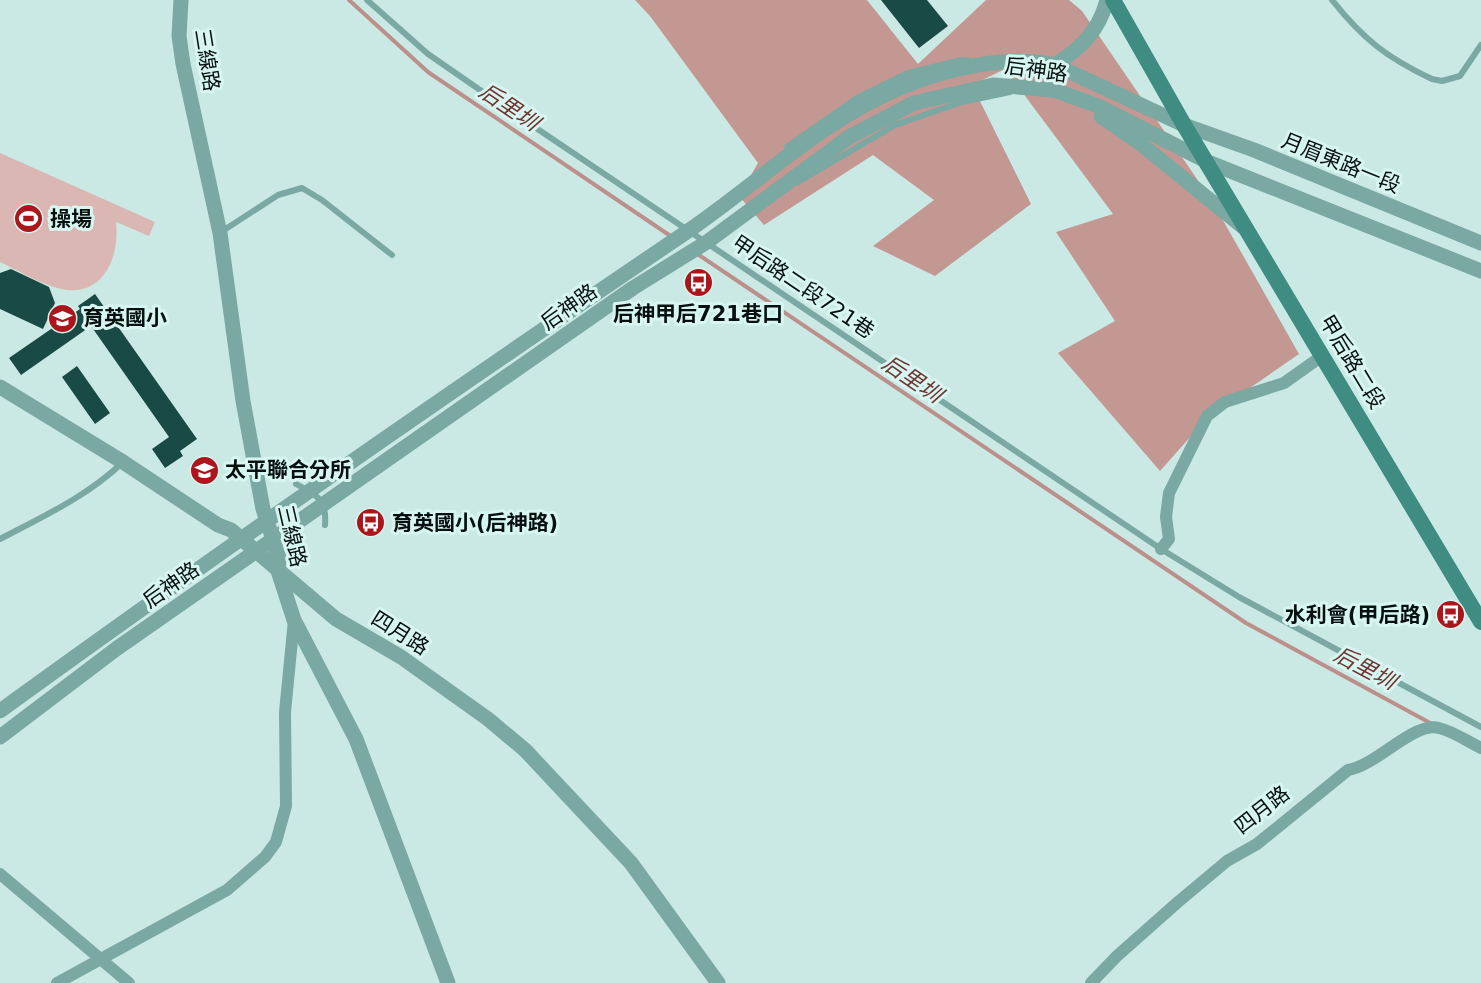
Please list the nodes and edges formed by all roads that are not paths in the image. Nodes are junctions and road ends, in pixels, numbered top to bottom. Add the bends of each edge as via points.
1 (181, 0) edge
2 (368, 0) edge
3 (1107, 0) edge
4 (1113, 0) edge
5 (1332, 0) edge
6 (1481, 45) edge
7 (1056, 65) junction
8 (1077, 98) junction
9 (1184, 125) junction
10 (1208, 162) junction
11 (689, 230) junction
12 (1248, 232) junction
13 (220, 233) junction
14 (707, 242) junction
15 (1481, 243) edge
16 (392, 255) dead end
17 (1481, 271) edge
18 (1322, 356) junction
19 (0, 387) edge
20 (123, 462) junction
21 (296, 484) dead end
22 (326, 525) dead end
23 (0, 539) edge
24 (1161, 549) junction
25 (278, 571) junction
26 (294, 620) junction
27 (1481, 622) edge
28 (0, 711) edge
29 (1481, 728) edge
30 (0, 737) edge
31 (1481, 748) edge
32 (0, 874) edge
33 (101, 958) junction
34 (57, 983) edge
35 (129, 983) edge
36 (448, 983) edge
37 (718, 983) edge
38 (1091, 983) edge

1 - 13 street, 三線路 via 179,36 183,64
2 - 11 lane, 甲后路二段721巷 via 428,54
3 - 7 street via 1082,48
4 - 9 main road, 甲后路二段
5 - 6 lane via 1356,31 1432,79 1442,81 1460,76
7 - 9 street, 后神路
7 - 11 street, 后神路 via 1043,62 964,67 901,87 837,122
8 - 10 street, 后神路
8 - 12 street via 1141,144
8 - 14 street, 后神路 via 1054,90 993,85 914,103 849,137
9 - 10 main road, 甲后路二段
9 - 15 street, 月眉東路一段
10 - 12 main road, 甲后路二段
10 - 17 street
11 - 14 lane, 甲后路二段721巷
11 - 28 street, 后神路 via 535,333
12 - 18 main road, 甲后路二段
13 - 16 lane via 278,195 302,188
13 - 25 street, 三線路 via 244,412 263,509 279,558
14 - 24 lane, 甲后路二段721巷
14 - 30 street, 后神路 via 633,288 126,642
18 - 24 street via 1284,383 1225,402 1207,416 1169,493 1169,539
18 - 27 main road, 甲后路二段
19 - 20 street, 四月路
20 - 23 lane via 107,478
20 - 25 street, 四月路 via 231,530
21 - 22 lane via 317,496 326,509
24 - 29 lane, 甲后路二段721巷 via 1239,597
25 - 26 street, 三線路
25 - 37 street, 四月路 via 336,619 401,657 525,750 631,863
26 - 33 street via 285,712 286,806 276,842 265,857 227,890
26 - 36 street, 三線路 via 356,739
31 - 38 street, 四月路 via 1432,727 1360,768 1348,770 1257,844 1227,861 1194,888
32 - 33 street
33 - 34 street
33 - 35 street

